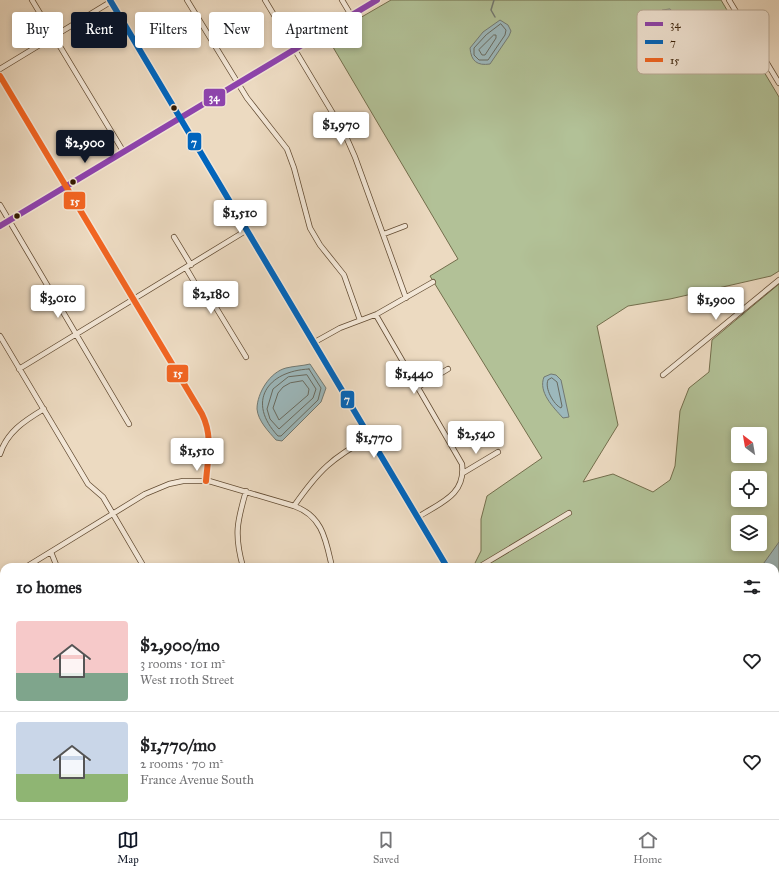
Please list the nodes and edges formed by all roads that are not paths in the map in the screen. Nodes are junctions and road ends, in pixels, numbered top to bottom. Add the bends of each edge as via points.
1 (32, 0) edge
2 (111, 0) edge
3 (187, 0) edge
4 (265, 0) edge
5 (342, 0) edge
6 (377, 0) edge
7 (729, 0) edge
8 (735, 10) edge
9 (39, 12) edge
10 (349, 12) edge
11 (356, 12) edge
12 (63, 30) edge
13 (34, 48) edge
14 (61, 48) edge
15 (294, 49) junction
16 (769, 66) edge
17 (0, 69) edge
18 (0, 76) edge
19 (237, 82) junction
20 (779, 83) edge
21 (180, 117) junction
22 (123, 151) junction
23 (66, 186) junction
24 (0, 205) edge
25 (9, 220) junction
26 (0, 226) edge
27 (405, 226) dead end
28 (247, 230) junction
29 (384, 234) junction
30 (174, 237) dead end
31 (191, 265) junction
32 (186, 268) junction
33 (779, 280) edge
34 (433, 282) dead end
35 (406, 298) junction
36 (134, 300) junction
37 (376, 315) junction
38 (360, 320) junction
39 (76, 334) junction
40 (0, 336) edge
41 (313, 343) junction
42 (5, 344) junction
43 (0, 347) edge
44 (246, 357) dead end
45 (20, 369) junction
46 (448, 369) dead end
47 (662, 375) dead end
48 (418, 387) junction
49 (44, 410) junction
50 (129, 424) dead end
51 (370, 437) junction
52 (498, 452) dead end
53 (0, 454) edge
54 (463, 473) junction
55 (206, 481) junction
56 (246, 491) junction
57 (294, 506) junction
58 (570, 513) dead end
59 (113, 514) junction
60 (418, 517) junction
61 (51, 552) junction
62 (33, 563) edge
63 (55, 563) edge
64 (142, 563) edge
65 (242, 563) edge
66 (331, 563) edge
67 (445, 563) edge
68 (485, 563) edge

1 - 9 street
2 - 12 street
2 - 21 street
3 - 19 street
4 - 15 street
5 - 10 street
6 - 11 street
7 - 8 street
13 - 17 street
14 - 22 street
15 - 19 street
15 - 29 street via 344,132
16 - 20 street
18 - 23 street
19 - 21 street
19 - 38 street via 287,149 310,228 344,275
21 - 22 street
21 - 28 street
22 - 23 street
23 - 25 street
23 - 36 street
24 - 25 street
25 - 26 street
25 - 39 street
27 - 29 street
28 - 31 street
28 - 41 street
29 - 35 street
30 - 31 street
31 - 32 street
32 - 36 street
32 - 44 street via 199,290 212,301
33 - 47 street
34 - 35 street
35 - 37 street
36 - 39 street
36 - 55 street via 206,422 210,440
37 - 38 street
37 - 48 street
38 - 41 street
39 - 45 street
39 - 50 street
40 - 42 street
41 - 51 street
42 - 43 street
42 - 45 street
45 - 49 street
46 - 48 street
48 - 54 street via 459,457
49 - 53 street via 14,430 7,438
49 - 59 street via 88,484 103,497
51 - 57 street via 326,466
51 - 60 street
52 - 54 street
54 - 60 street via 454,494
55 - 56 street
55 - 59 street via 169,484 145,494
56 - 57 street
56 - 65 street via 237,529 238,552
57 - 66 street via 311,514 322,528
58 - 68 street
59 - 61 street
59 - 64 street
60 - 67 street
61 - 62 street
61 - 63 street

